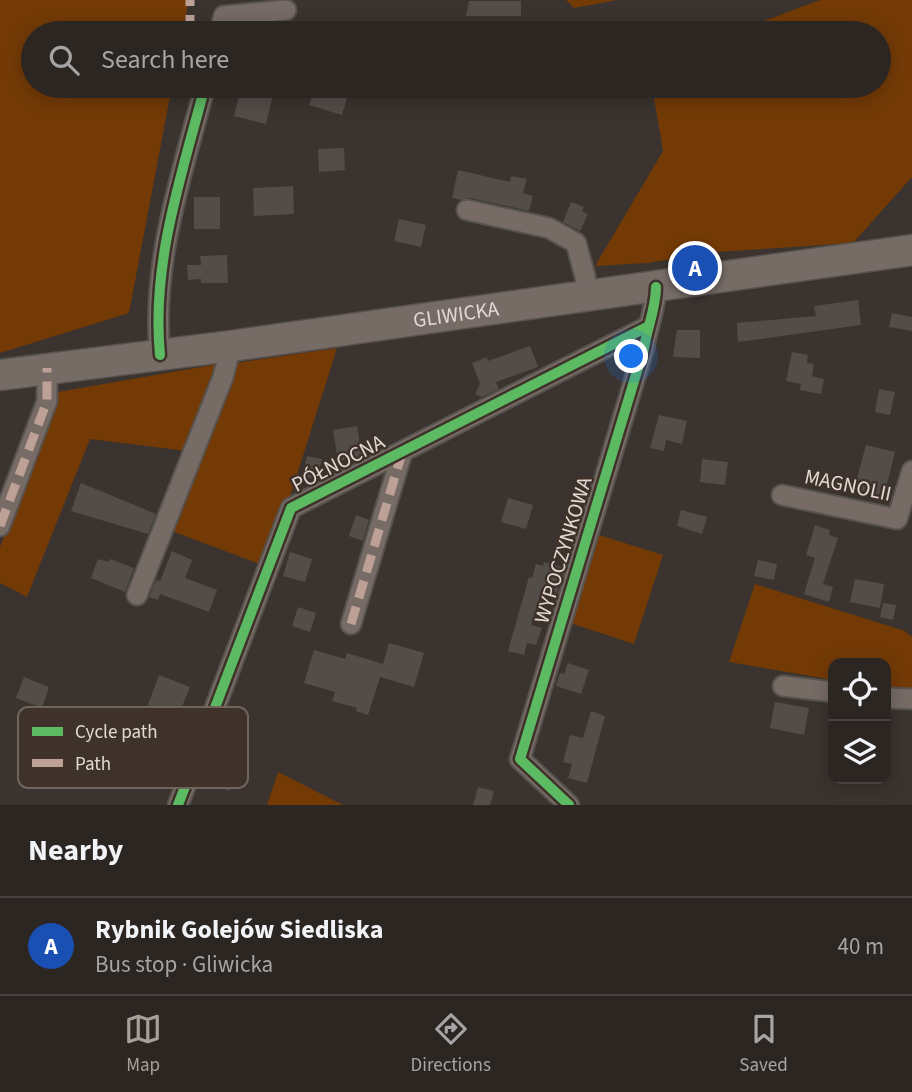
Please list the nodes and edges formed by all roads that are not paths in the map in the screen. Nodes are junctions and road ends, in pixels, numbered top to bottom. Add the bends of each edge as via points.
1 (286, 10) dead end
2 (222, 21) edge
3 (202, 98) edge
4 (467, 211) dead end
5 (912, 250) edge
6 (656, 287) junction
7 (587, 296) junction
8 (647, 327) junction
9 (231, 345) junction
10 (160, 355) junction
11 (47, 368) junction
12 (0, 375) edge
13 (402, 453) junction
14 (912, 471) edge
15 (782, 495) dead end
16 (0, 526) edge
17 (136, 595) dead end
18 (351, 624) dead end
19 (783, 686) dead end
20 (828, 691) edge
21 (891, 698) edge
22 (912, 699) edge
23 (216, 707) edge
24 (185, 788) edge
25 (178, 805) edge
26 (569, 805) edge

1 - 2 street via 223,16
3 - 10 street via 161,265
4 - 7 street via 549,228 576,243
5 - 6 main road, GLIWICKA
6 - 7 main road, GLIWICKA
6 - 8 street, WYPOCZYNKOWA
7 - 9 main road, GLIWICKA
8 - 13 street, PÓŁNOCNA
8 - 26 street, WYPOCZYNKOWA via 520,759
9 - 10 main road, GLIWICKA
9 - 17 street via 223,377
10 - 11 main road, GLIWICKA
11 - 12 main road, GLIWICKA
11 - 16 street via 47,401
13 - 18 street
13 - 23 street, PÓŁNOCNA via 292,508
14 - 15 street, MAGNOLII via 897,519
19 - 20 street
21 - 22 street
24 - 25 street, PÓŁNOCNA

